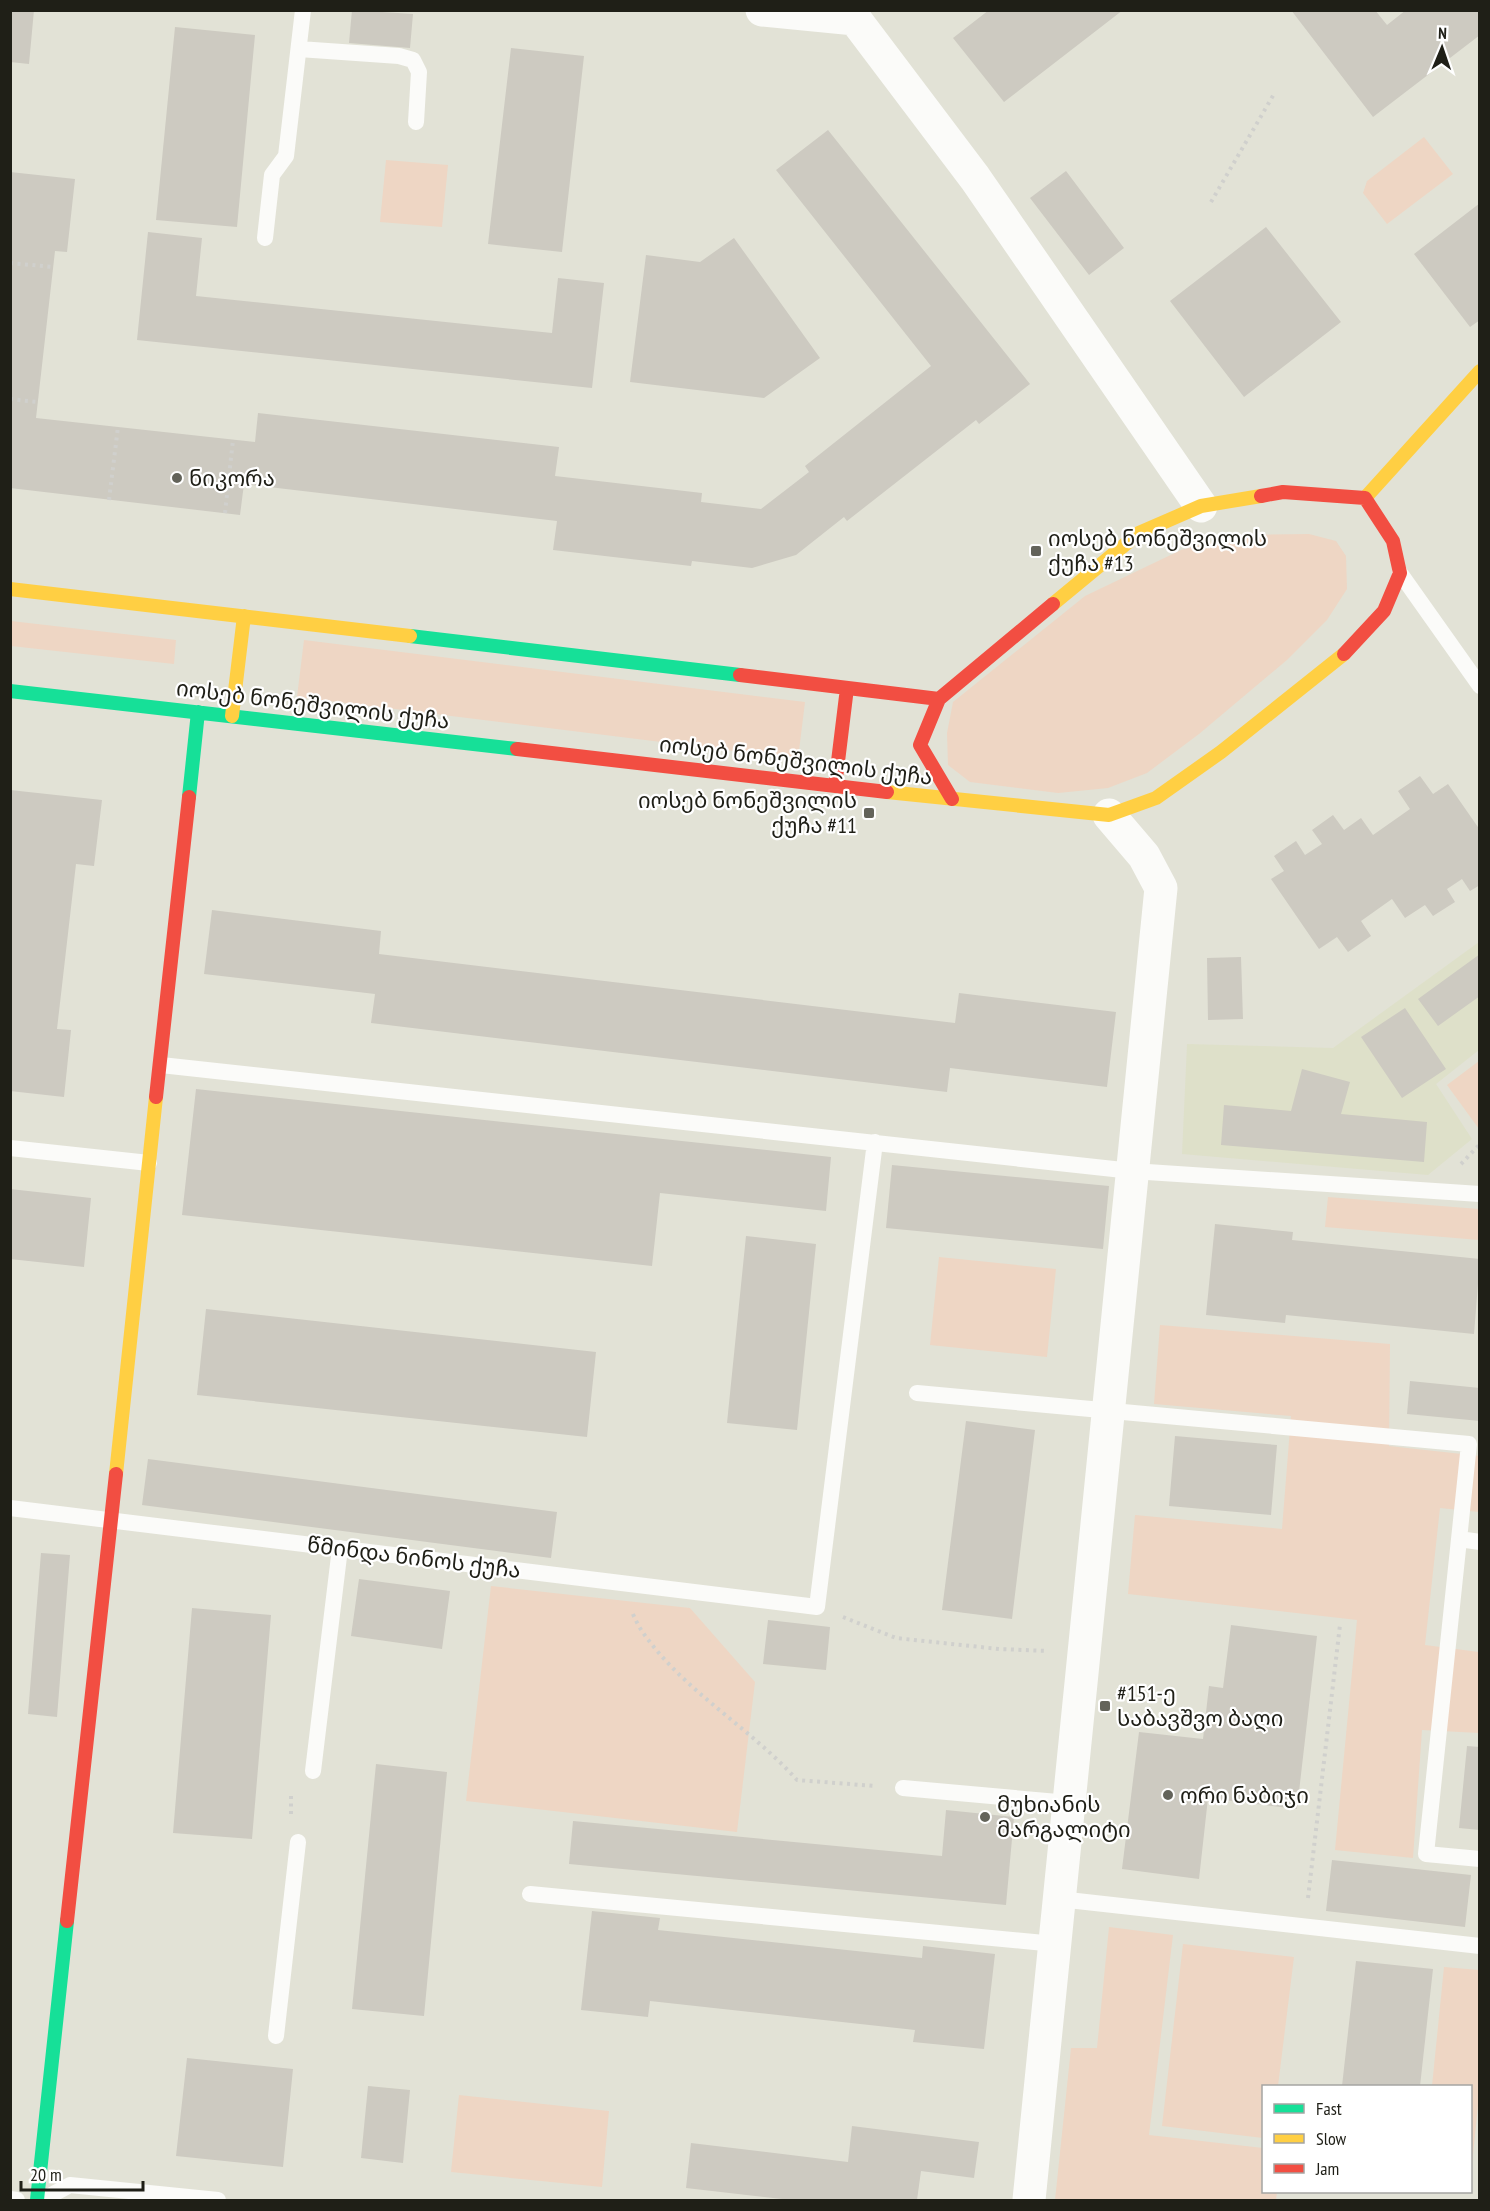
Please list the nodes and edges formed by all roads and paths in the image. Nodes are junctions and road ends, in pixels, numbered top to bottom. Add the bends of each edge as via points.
1 (303, 10) edge
2 (762, 10) edge
3 (299, 49) junction
4 (1274, 94) dead end
5 (416, 122) dead end
6 (1211, 202) dead end
7 (266, 238) dead end
8 (10, 263) edge
9 (53, 267) dead end
10 (1479, 371) edge
11 (10, 399) edge
12 (38, 402) dead end
13 (118, 427) dead end
14 (233, 440) dead end
15 (1365, 498) junction
16 (109, 500) dead end
17 (1201, 506) junction
18 (225, 513) dead end
19 (1400, 573) junction
20 (10, 588) edge
21 (244, 616) junction
22 (1479, 686) edge
23 (847, 688) junction
24 (10, 691) edge
25 (939, 699) junction
26 (198, 712) junction
27 (232, 716) junction
28 (835, 786) junction
29 (952, 799) junction
30 (1109, 815) junction
31 (161, 1065) junction
32 (875, 1142) junction
33 (10, 1148) edge
34 (149, 1163) junction
35 (1132, 1171) junction
36 (1479, 1194) edge
37 (917, 1393) dead end
38 (1108, 1411) junction
39 (10, 1508) edge
40 (112, 1520) junction
41 (1459, 1539) junction
42 (1479, 1542) edge
43 (340, 1548) junction
44 (621, 1583) junction
45 (817, 1607) junction
46 (1340, 1625) dead end
47 (1084, 1653) junction
48 (313, 1771) joint
49 (903, 1788) joint
50 (1069, 1803) junction
51 (298, 1842) joint
52 (1479, 1859) edge
53 (530, 1894) dead end
54 (1059, 1899) junction
55 (1305, 1926) junction
56 (1055, 1944) junction
57 (1479, 1946) edge
58 (276, 2036) dead end
59 (10, 2199) edge
60 (17, 2200) edge
61 (37, 2200) edge
62 (42, 2200) edge
63 (218, 2200) edge
64 (1029, 2200) edge

1 - 3 lane
2 - 17 street via 855,19 975,178
3 - 5 lane via 413,60 419,72
3 - 7 lane via 286,156 272,175
4 - 6 path
8 - 9 path
10 - 15 street
11 - 12 path
13 - 16 path
14 - 18 path
15 - 17 street via 1283,492
15 - 19 street via 1393,540
17 - 25 street via 1139,533
19 - 22 lane
19 - 30 street, იოსებ ნონეშვილის ქუჩა via 1384,611 1350,649 1221,752 1156,798
20 - 21 street
21 - 23 street
21 - 27 street
23 - 25 street
23 - 28 street
24 - 26 street, იოსებ ნონეშვილის ქუჩა
25 - 29 street via 920,745
26 - 27 street, იოსებ ნონეშვილის ქუჩა
26 - 31 street
27 - 28 street, იოსებ ნონეშვილის ქუჩა
28 - 29 street, იოსებ ნონეშვილის ქუჩა
29 - 30 street, იოსებ ნონეშვილის ქუჩა
30 - 35 street via 1144,856 1161,888
31 - 32 lane
31 - 34 street
32 - 35 lane
32 - 45 lane
33 - 34 lane
34 - 40 street
35 - 36 lane
35 - 38 street
37 - 38 lane
38 - 41 lane via 1469,1444
38 - 47 street
39 - 40 lane, წმინდა ნინოს ქუჩა
40 - 43 lane, წმინდა ნინოს ქუჩა
40 - 61 street
41 - 42 lane
41 - 52 lane via 1426,1854
43 - 44 lane, წმინდა ნინოს ქუჩა
43 - 48 lane
44 - 45 lane, წმინდა ნინოს ქუჩა
44 - 49 path via 638,1628 677,1674 797,1780
45 - 47 path via 896,1638
46 - 55 path
47 - 50 street
48 - 51 path via 291,1790 291,1828
49 - 50 lane
50 - 54 street
51 - 58 lane
53 - 56 lane
54 - 55 lane
54 - 56 street
55 - 57 lane
56 - 64 street
59 - 60 lane
62 - 63 lane via 70,2185

